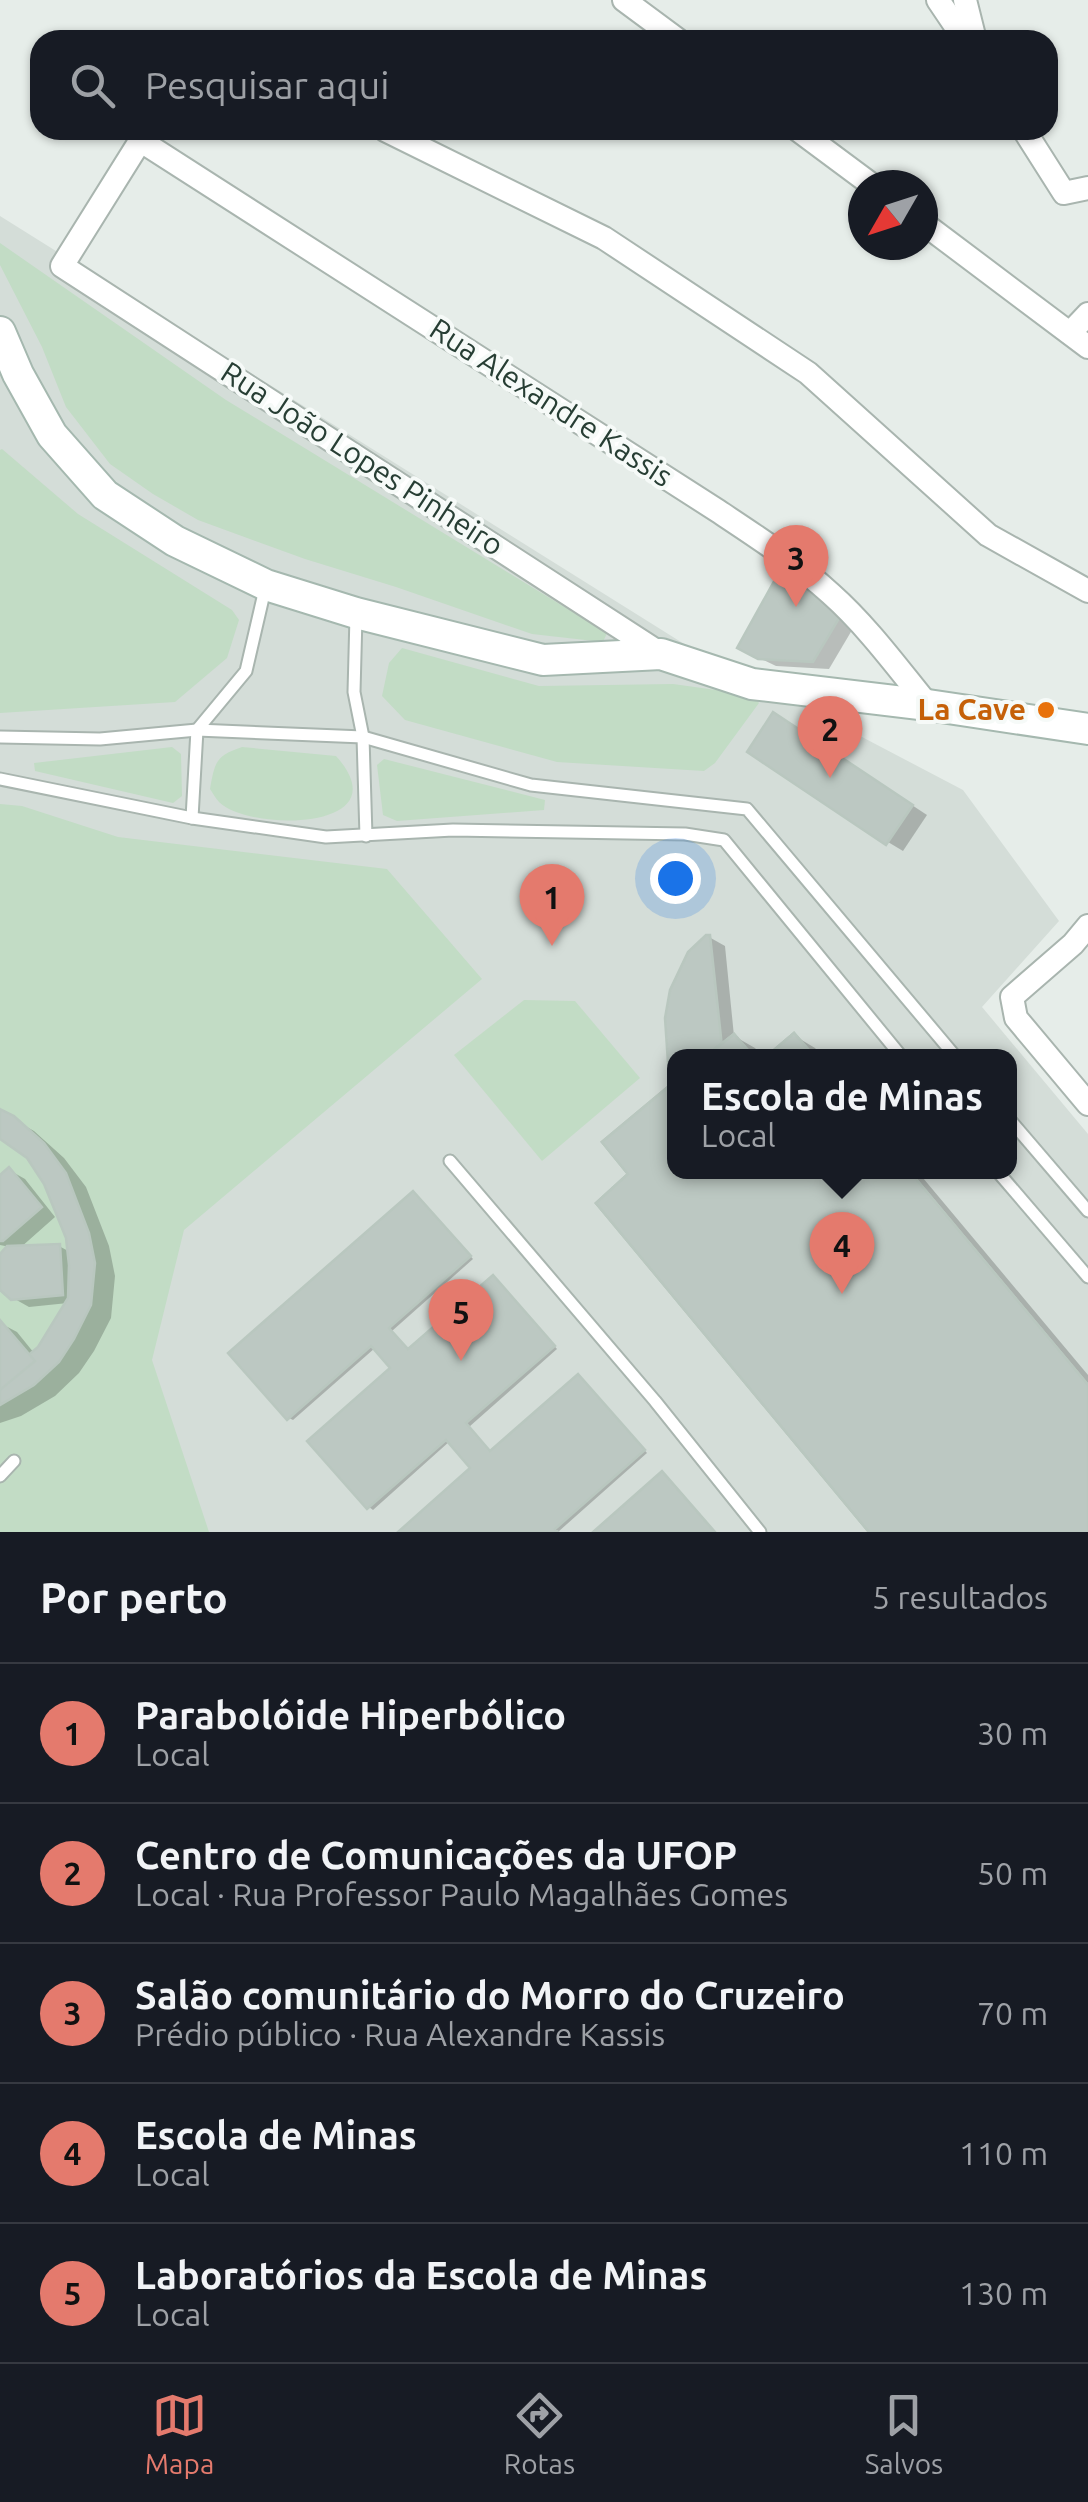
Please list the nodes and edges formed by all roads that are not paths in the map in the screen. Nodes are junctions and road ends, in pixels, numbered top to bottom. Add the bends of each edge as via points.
1 (624, 0) edge
2 (938, 0) edge
3 (965, 0) edge
4 (664, 30) edge
5 (958, 30) edge
6 (972, 30) edge
7 (141, 140) edge
8 (152, 140) edge
9 (404, 140) edge
10 (811, 140) edge
11 (1030, 140) edge
12 (852, 170) edge
13 (1088, 188) edge
14 (938, 234) edge
15 (1088, 314) edge
16 (0, 332) edge
17 (1079, 340) edge
18 (266, 585) junction
19 (1088, 591) edge
20 (356, 613) junction
21 (662, 654) junction
22 (928, 705) junction
23 (198, 730) junction
24 (1088, 730) edge
25 (0, 736) edge
26 (362, 737) junction
27 (0, 779) edge
28 (192, 818) junction
29 (366, 836) junction
30 (1088, 926) edge
31 (895, 1049) edge
32 (949, 1049) edge
33 (1088, 1104) edge
34 (1017, 1128) edge
35 (450, 1161) dead end
36 (1004, 1179) edge
37 (1088, 1211) edge
38 (1088, 1278) edge
39 (14, 1462) dead end
40 (0, 1476) edge
41 (760, 1532) edge

1 - 4 street
2 - 5 street
3 - 6 street
7 - 21 street, Rua João Lopes Pinheiro via 62,266
8 - 22 street, Rua Alexandre Kassis via 786,557 870,634
9 - 19 street via 604,238 808,373 988,535
10 - 12 street
11 - 13 street via 1064,193
14 - 17 street
15 - 17 street
16 - 18 street via 52,435 104,494 176,542
18 - 20 street
18 - 23 lane via 246,671
20 - 21 street via 543,660
20 - 26 lane via 354,692
21 - 22 street via 752,684
22 - 24 street
23 - 25 lane via 100,739
23 - 26 lane
23 - 28 lane
26 - 29 lane
26 - 32 lane via 532,784 747,809
27 - 28 lane
28 - 29 lane via 326,838
29 - 31 lane via 453,830 724,840
30 - 33 street via 1012,997 1016,1018
34 - 37 lane
35 - 41 lane
36 - 38 lane
39 - 40 lane

